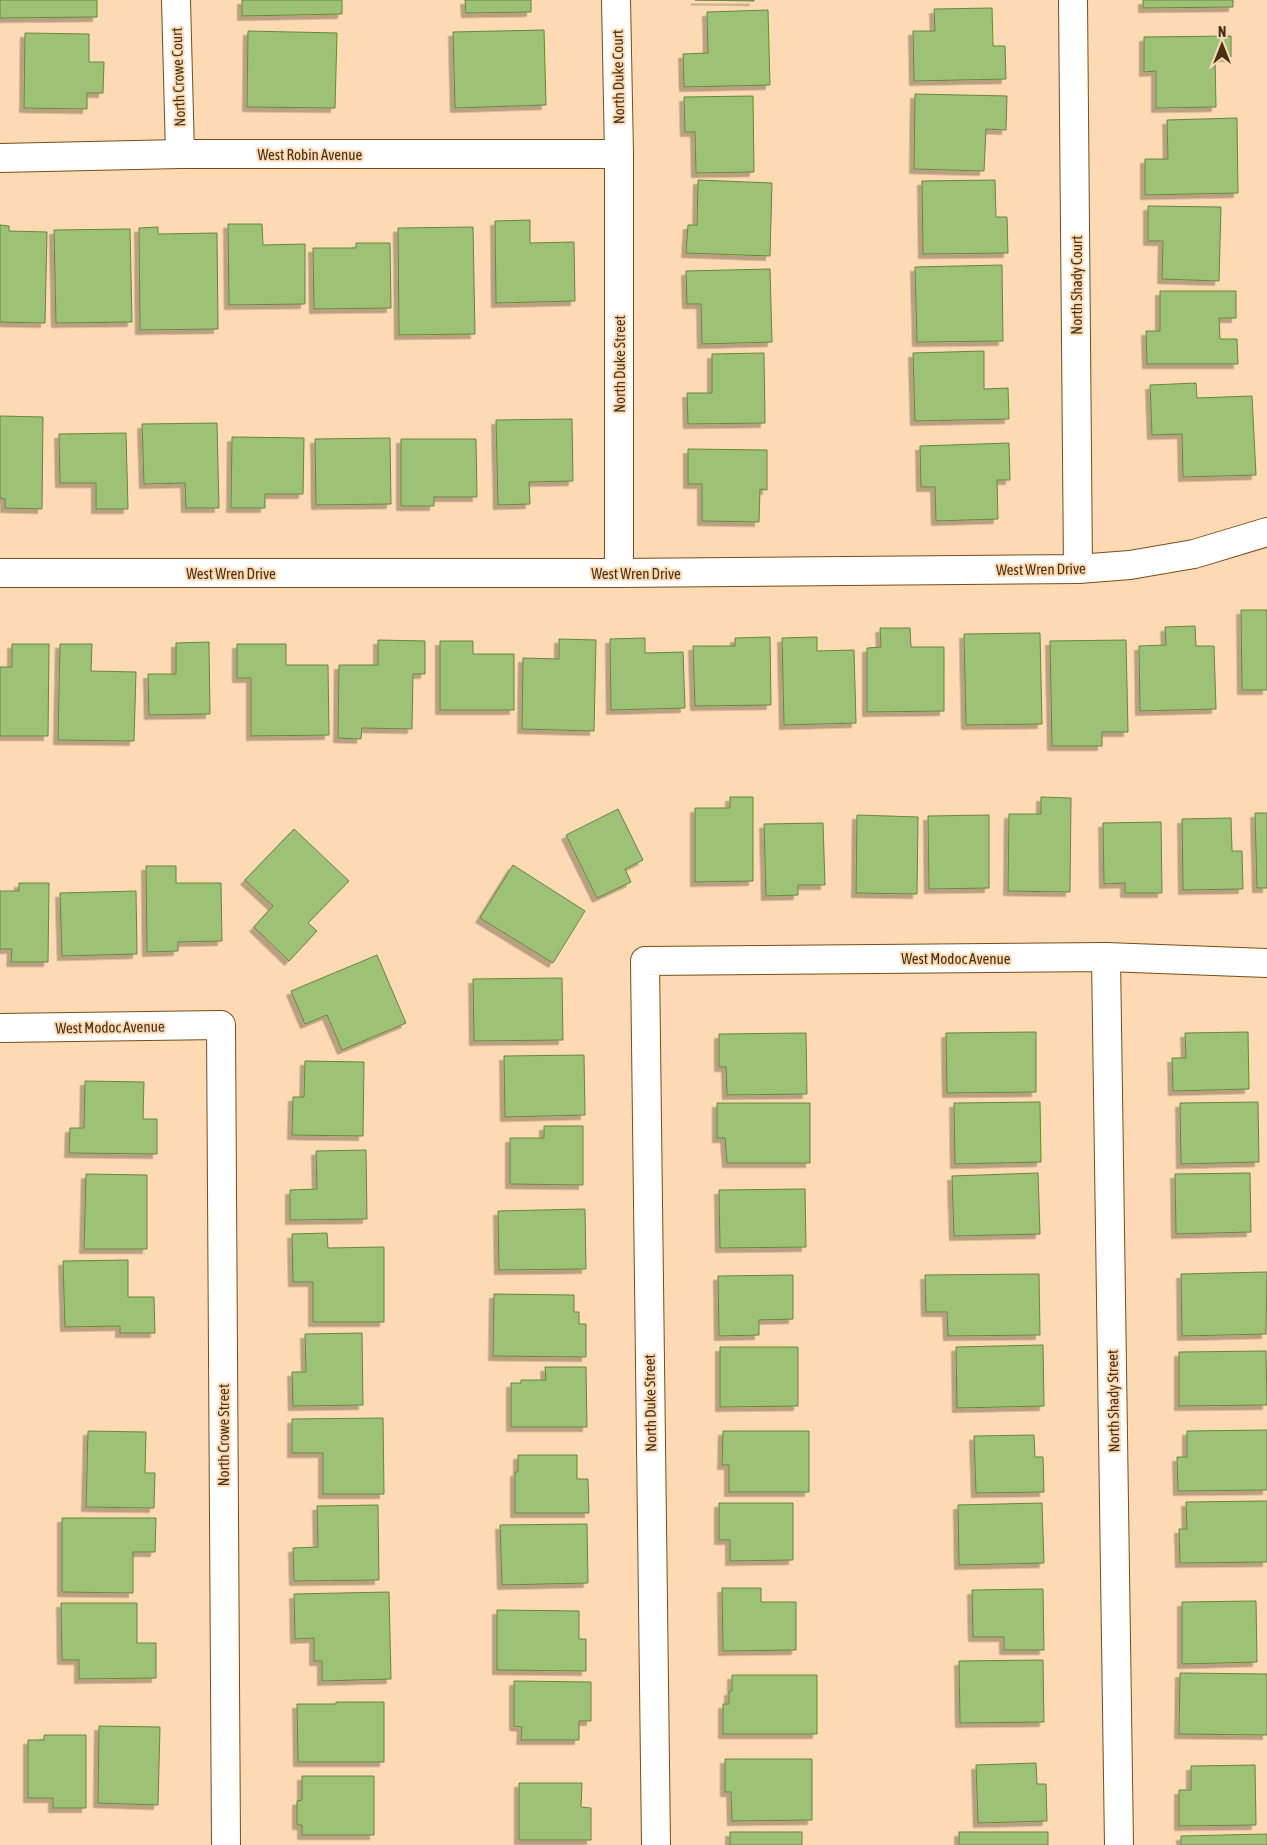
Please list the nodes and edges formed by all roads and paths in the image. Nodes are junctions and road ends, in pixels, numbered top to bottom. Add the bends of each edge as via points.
1 (176, 0) edge
2 (616, 0) edge
3 (1073, 0) edge
4 (180, 154) junction
5 (619, 154) junction
6 (0, 158) edge
7 (1267, 532) edge
8 (1078, 569) junction
9 (0, 573) edge
10 (619, 573) junction
11 (1106, 957) junction
12 (645, 960) joint
13 (1267, 963) edge
14 (221, 1026) joint
15 (0, 1028) edge
16 (226, 1845) edge
17 (656, 1845) edge
18 (1119, 1845) edge

1 - 4 street, North Crowe Court
2 - 5 street, North Duke Court
3 - 8 street, North Shady Court
4 - 5 street, West Robin Avenue
4 - 6 street, West Robin Avenue
5 - 10 street, North Duke Street
7 - 8 street, West Wren Drive via 1194,554 1130,565
8 - 10 street, West Wren Drive
9 - 10 street, West Wren Drive
11 - 12 street, West Modoc Avenue
11 - 13 street, West Modoc Avenue
11 - 18 street, North Shady Street
12 - 17 street, North Duke Street
14 - 15 street, West Modoc Avenue
14 - 16 street, North Crowe Street

